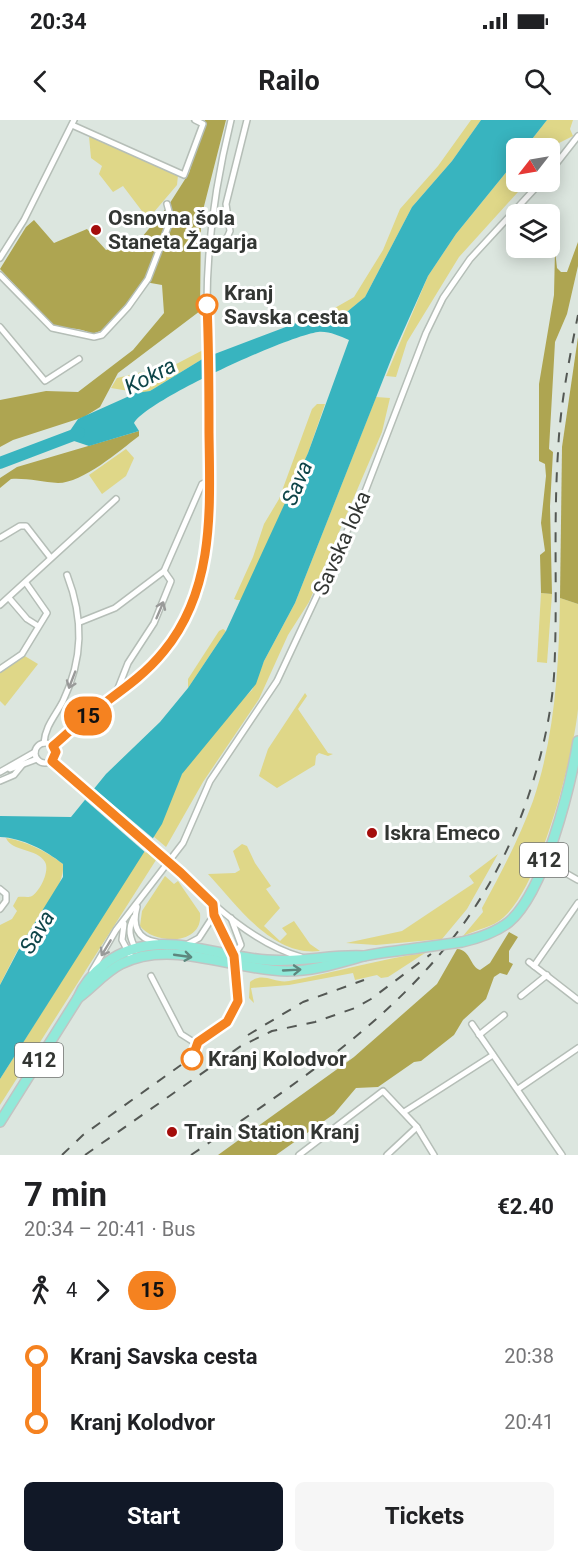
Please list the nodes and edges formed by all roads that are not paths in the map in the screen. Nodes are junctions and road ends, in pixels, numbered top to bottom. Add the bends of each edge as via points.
1 (195, 120) edge
2 (231, 120) edge
3 (247, 120) edge
4 (203, 122) edge
5 (73, 123) edge
6 (578, 136) edge
7 (560, 159) edge
8 (532, 192) edge
9 (167, 204) dead end
10 (209, 244) junction
11 (0, 258) edge
12 (0, 275) edge
13 (2, 332) edge
14 (79, 359) dead end
15 (210, 480) junction
16 (116, 499) dead end
17 (0, 538) edge
18 (50, 557) junction
19 (164, 572) junction
20 (67, 575) dead end
21 (26, 583) junction
22 (9, 598) junction
23 (0, 605) edge
24 (80, 622) junction
25 (38, 626) junction
26 (0, 669) edge
27 (115, 696) junction
28 (578, 741) edge
29 (44, 743) junction
30 (53, 746) junction
31 (35, 752) junction
32 (37, 759) junction
33 (24, 760) junction
34 (52, 761) junction
35 (0, 772) edge
36 (0, 781) edge
37 (562, 871) dead end
38 (578, 880) edge
39 (0, 889) edge
40 (578, 903) edge
41 (137, 904) junction
42 (213, 904) junction
43 (0, 909) edge
44 (229, 914) junction
45 (214, 915) junction
46 (134, 917) junction
47 (125, 919) junction
48 (164, 944) junction
49 (186, 945) junction
50 (133, 954) junction
51 (364, 956) junction
52 (311, 960) junction
53 (234, 961) junction
54 (547, 975) junction
55 (151, 976) dead end
56 (89, 978) junction
57 (578, 988) edge
58 (573, 995) junction
59 (521, 996) dead end
60 (78, 998) junction
61 (578, 1000) edge
62 (504, 1015) dead end
63 (472, 1024) dead end
64 (479, 1035) junction
65 (578, 1048) edge
66 (493, 1055) junction
67 (518, 1089) junction
68 (404, 1112) junction
69 (0, 1122) edge
70 (417, 1127) junction
71 (299, 1155) edge
72 (387, 1155) edge
73 (434, 1155) edge
74 (562, 1155) edge

1 - 4 street
2 - 10 street
3 - 10 street via 226,204 230,231 226,240
4 - 5 street via 184,176
5 - 11 street via 24,220
6 - 7 street
8 - 41 street, Savska loka via 470,259 443,298 363,497 277,681 214,775 183,843
9 - 12 street via 171,219 148,279 102,335 94,337 52,328
10 - 15 street
13 - 14 street via 45,381
15 - 19 street via 202,484
15 - 27 street via 205,556 189,612 162,654
16 - 18 street
17 - 18 street via 26,526
18 - 21 street
19 - 24 street via 115,608
27 -> 19 street via 124,671 154,623 171,581
20 - 24 street
21 - 22 street
21 - 25 street via 47,613
22 - 23 street
22 - 25 street
24 -> 29 street via 73,680 48,725
25 - 26 street via 22,654
27 - 30 street
28 - 51 main road, 412, bridge via 557,827 523,905 508,922 492,933 462,942
29 - 30 street
29 - 31 street
30 - 34 street via 56,752
31 - 32 street
31 - 33 street
32 - 33 street
32 - 34 street
33 - 35 street
33 - 36 street via 14,774
34 - 42 street, bridge
37 - 38 street
39 - 43 street via 6,894 6,902
40 - 54 street via 532,964
41 - 46 street
41 - 47 street, Savska loka
42 - 44 street
42 - 45 street
44 - 52 street via 271,946
44 - 53 street via 241,945
45 - 49 street via 199,938
45 - 53 street
46 - 48 street via 138,933 149,941
46 - 50 street via 129,925
47 - 50 street via 121,933
47 -> 56 street, Savska loka
48 - 49 main road, 412
48 - 50 main road, 412
49 - 53 main road, 412
50 -> 53 main road, 412
50 - 56 main road, 412 via 114,957
50 - 60 main road, 412
51 - 52 main road, 412 via 341,954
53 -> 51 main road, 412 via 290,971 340,964
52 - 53 main road, 412
53 - 55 street via 238,1001 235,1011 227,1022 198,1042 181,1034
54 - 58 street
54 - 59 street
56 - 60 main road, 412
57 - 58 street
58 - 61 street
60 - 69 main road, 412
62 - 64 street
63 - 64 street
64 - 66 street
65 - 67 street
66 - 67 street
66 - 68 street
67 - 74 street
68 - 70 street
68 - 71 street via 383,1091
70 - 72 street
70 - 73 street

